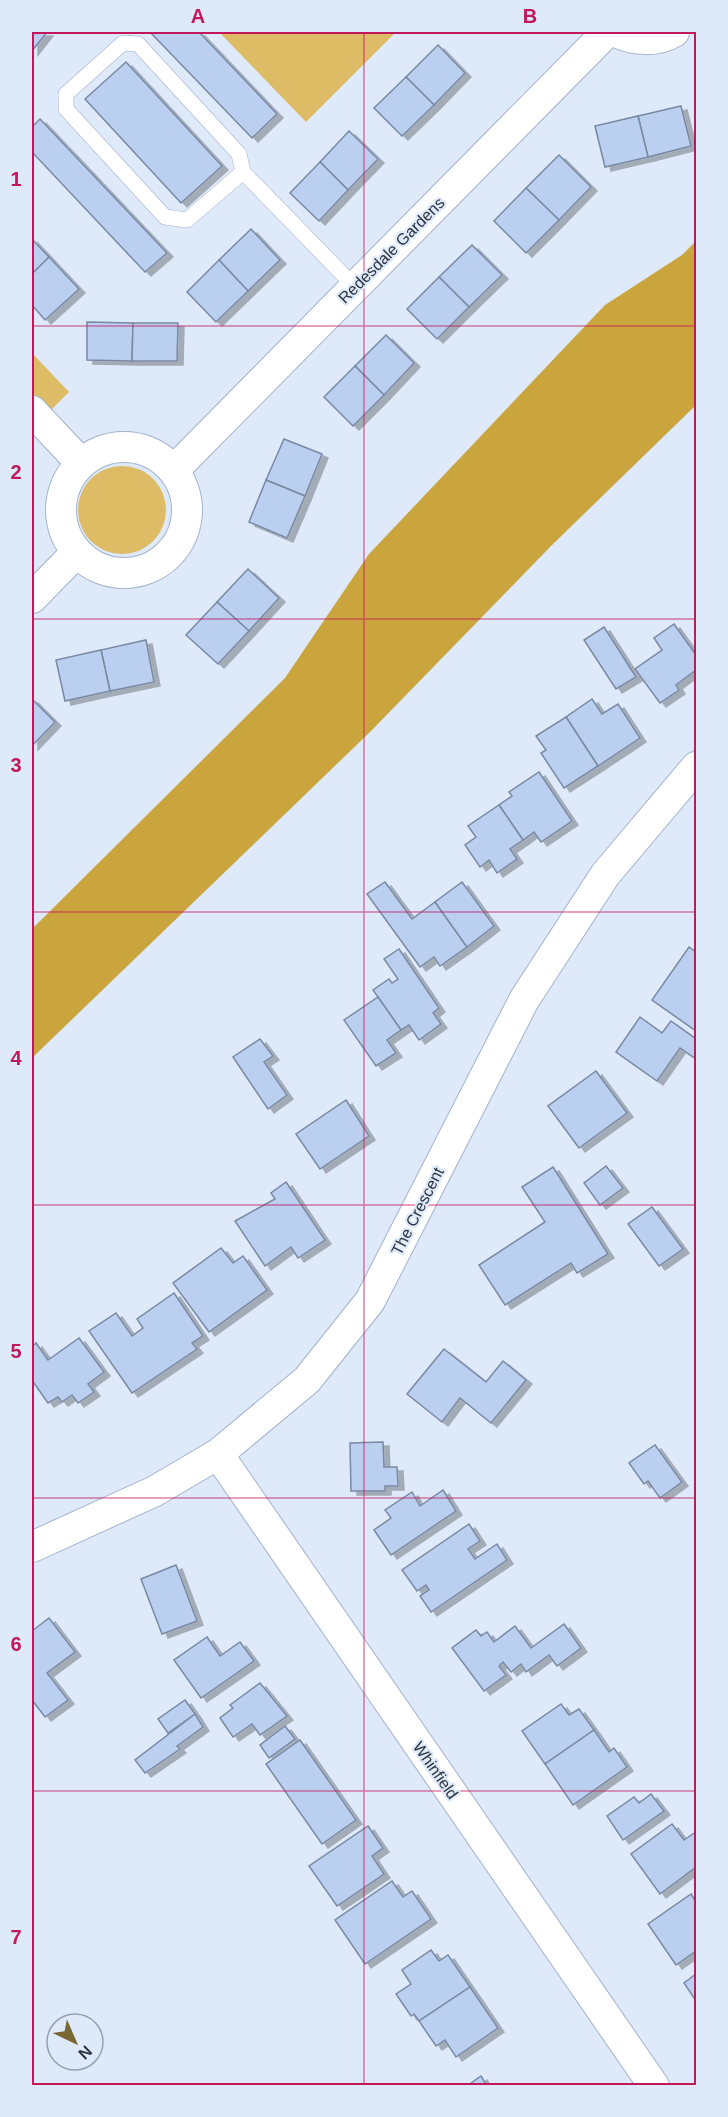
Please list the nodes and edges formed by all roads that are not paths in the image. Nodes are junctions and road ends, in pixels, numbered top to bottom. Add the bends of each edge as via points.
1 (607, 32) edge
2 (616, 32) edge
3 (674, 32) edge
4 (243, 172) junction
5 (355, 287) junction
6 (32, 411) edge
7 (81, 463) junction
8 (174, 470) junction
9 (76, 553) junction
10 (32, 598) edge
11 (696, 767) edge
12 (218, 1455) junction
13 (32, 1547) edge
14 (654, 2085) edge

1 - 5 street, Redesdale Gardens
2 - 3 street via 646,39
4 - 4 lane via 239,154 138,44 123,43 66,94 66,109 165,217 186,220
4 - 5 lane
5 - 8 street, Redesdale Gardens
6 - 7 street
7 - 8 street via 111,447 144,449 164,459
7 - 9 street via 66,483 60,514 64,534
8 - 9 street via 185,489 188,514 183,536 174,551 140,572 117,574 103,571
9 - 10 street
11 - 12 street, The Crescent via 604,875 525,1000 370,1301 307,1380
12 - 13 street, The Crescent via 155,1491
12 - 14 street, Whinfield

